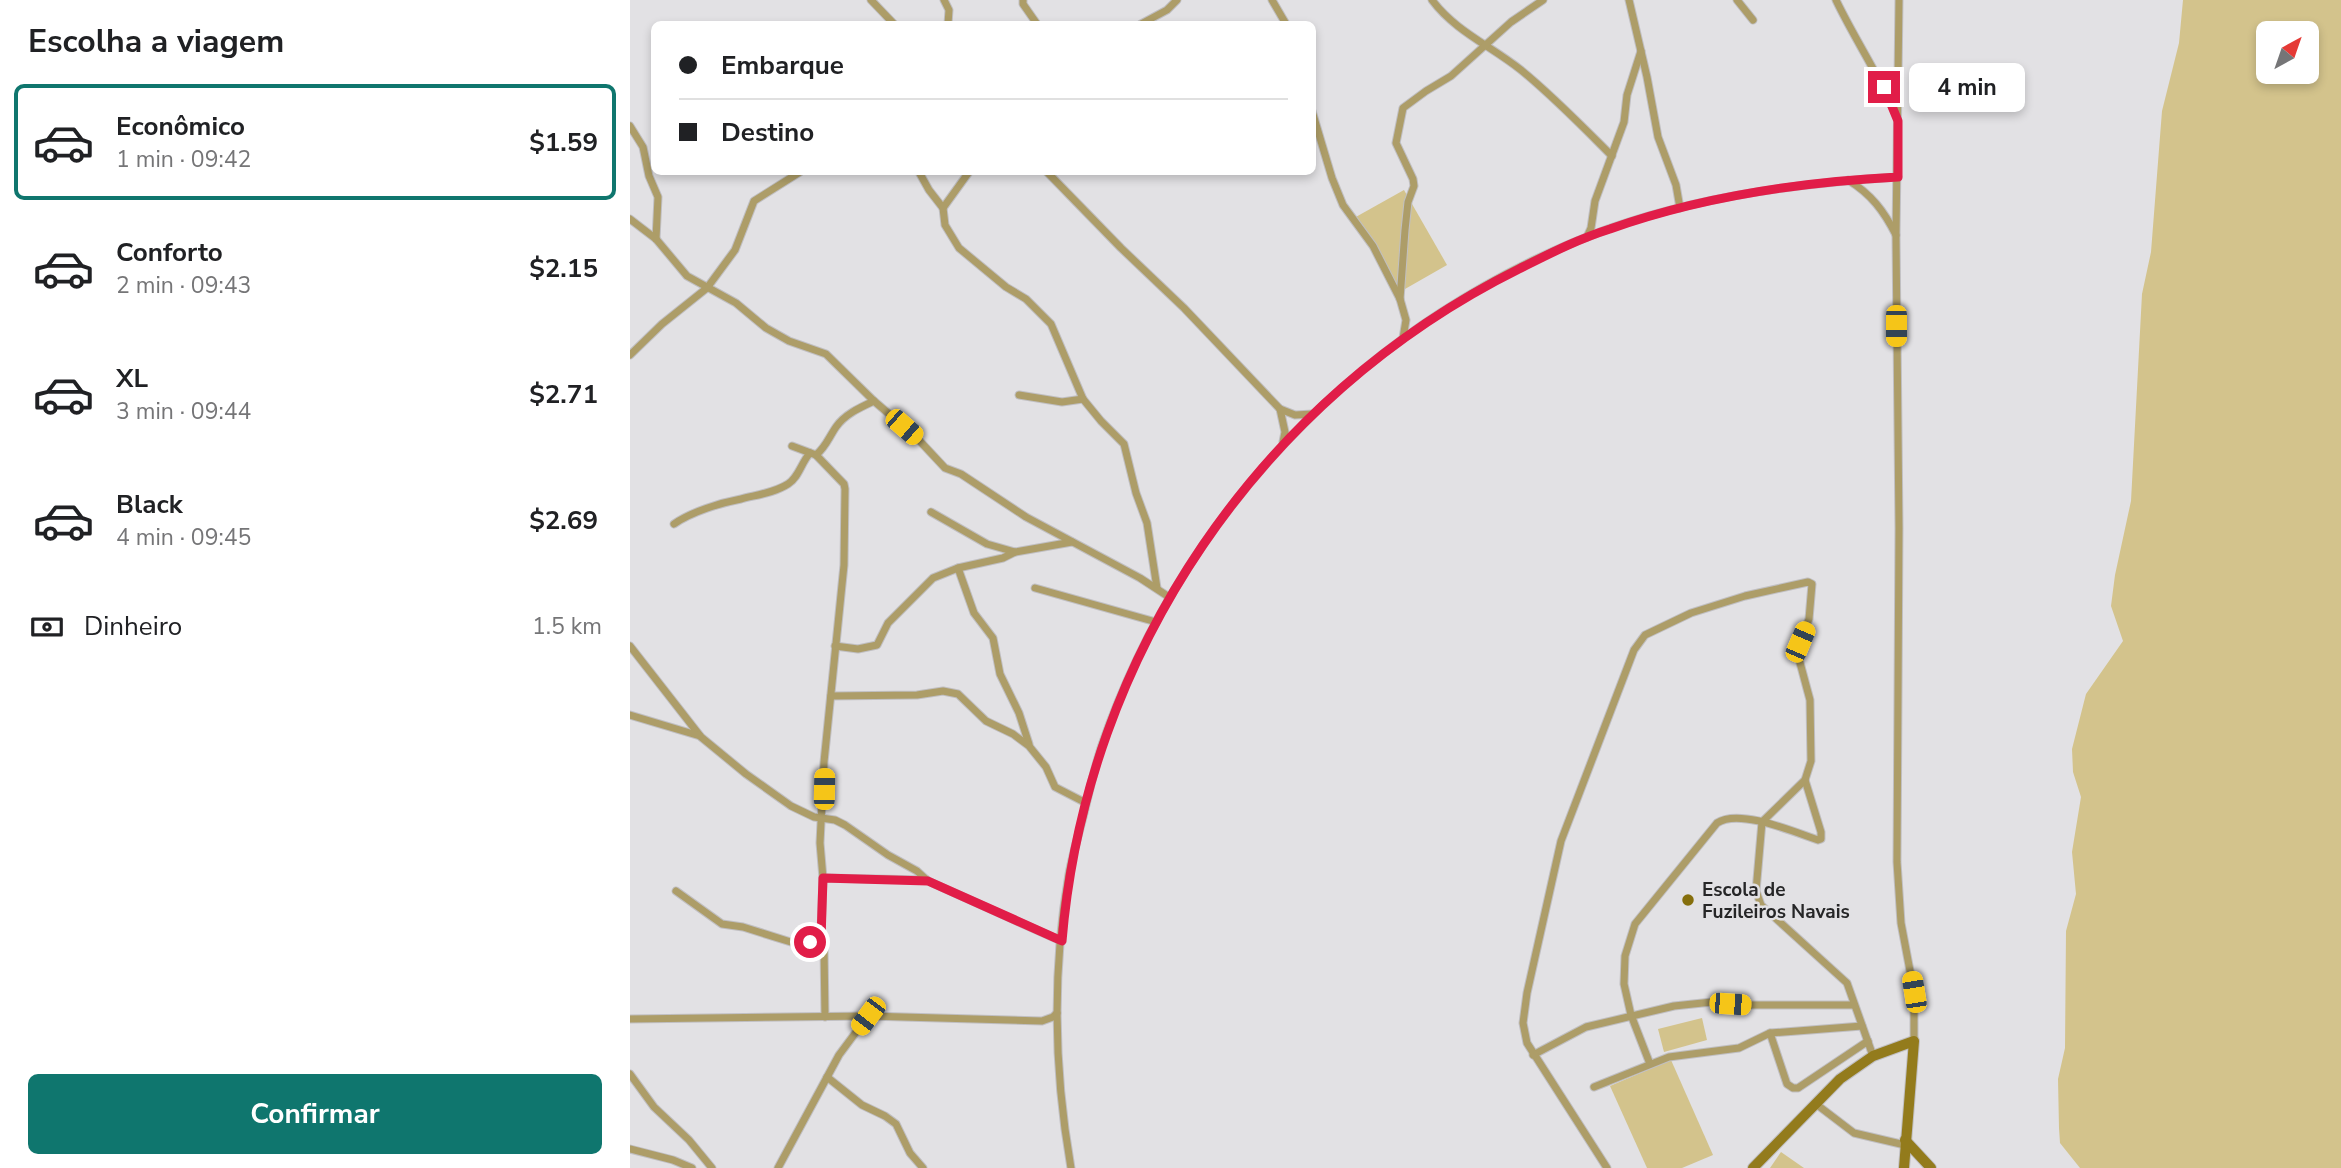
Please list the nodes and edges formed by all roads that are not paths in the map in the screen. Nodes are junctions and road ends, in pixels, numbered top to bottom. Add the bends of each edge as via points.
1 (871, 0) edge
2 (944, 0) edge
3 (1023, 0) edge
4 (1177, 0) edge
5 (1272, 0) edge
6 (1432, 0) edge
7 (1543, 0) edge
8 (1629, 0) edge
9 (1737, 0) edge
10 (1836, 0) edge
11 (1899, 0) edge
12 (1753, 20) dead end
13 (891, 21) edge
14 (948, 21) edge
15 (1035, 21) edge
16 (1146, 21) edge
17 (1284, 21) edge
18 (1487, 44) junction
19 (1641, 51) junction
20 (1898, 121) junction
21 (1316, 124) edge
22 (630, 126) edge
23 (1612, 156) junction
24 (795, 175) edge
25 (921, 175) edge
26 (967, 175) edge
27 (1050, 175) edge
28 (1898, 177) junction
29 (1848, 180) junction
30 (943, 208) junction
31 (1680, 208) junction
32 (632, 222) edge
33 (1896, 236) junction
34 (1587, 237) junction
35 (656, 239) junction
36 (707, 288) junction
37 (1400, 299) junction
38 (1405, 314) junction
39 (1424, 324) junction
40 (1403, 338) junction
41 (630, 355) edge
42 (1018, 395) dead end
43 (1083, 399) junction
44 (874, 401) junction
45 (1280, 409) junction
46 (1314, 414) junction
47 (1283, 443) junction
48 (792, 446) dead end
49 (813, 454) junction
50 (931, 512) dead end
51 (674, 524) dead end
52 (1072, 542) junction
53 (1016, 552) junction
54 (958, 568) junction
55 (1035, 588) dead end
56 (1157, 588) junction
57 (1169, 597) junction
58 (1156, 622) junction
59 (630, 646) edge
60 (835, 646) junction
61 (831, 696) junction
62 (630, 715) edge
63 (701, 737) junction
64 (1029, 746) junction
65 (1805, 780) junction
66 (1086, 803) junction
67 (822, 818) junction
68 (1762, 822) junction
69 (823, 878) junction
70 (928, 881) junction
71 (676, 891) dead end
72 (821, 939) junction
73 (1062, 941) junction
74 (1854, 1005) junction
75 (1058, 1011) junction
76 (1631, 1015) junction
77 (868, 1016) junction
78 (825, 1017) junction
79 (630, 1019) edge
80 (1042, 1021) junction
81 (1862, 1026) junction
82 (1770, 1032) junction
83 (1057, 1038) junction
84 (1868, 1041) junction
85 (1914, 1041) junction
86 (1533, 1055) junction
87 (1873, 1056) junction
88 (1650, 1064) junction
89 (630, 1074) edge
90 (827, 1077) junction
91 (1594, 1087) dead end
92 (1816, 1104) junction
93 (1905, 1142) junction
94 (630, 1149) edge
95 (692, 1168) edge
96 (712, 1168) edge
97 (778, 1168) edge
98 (923, 1168) edge
99 (1071, 1168) edge
100 (1607, 1168) edge
101 (1753, 1168) edge
102 (1904, 1168) edge
103 (1931, 1168) edge

1 - 13 street
2 - 14 street
3 - 15 street
4 - 16 street
5 - 17 street
6 - 18 street via 1453,24
7 - 18 street
8 - 19 street
9 - 12 street
10 - 20 street
11 - 20 street
18 - 23 street via 1558,102
18 - 37 street via 1402,112 1396,143 1414,186 1408,202
19 - 23 street
19 - 31 street via 1658,136
20 - 28 street
21 - 37 street via 1343,205 1373,246
22 - 35 street via 643,148 658,197
23 - 34 street
24 - 36 street via 754,201 735,250
25 - 30 street
26 - 30 street
27 - 45 street
28 - 29 street
28 - 33 street
29 - 31 street via 1745,193
29 - 33 street via 1866,191
30 - 43 street via 945,225 959,248 1051,324
31 - 34 street
32 - 35 street
33 - 85 street via 1897,862 1901,923 1914,992
34 - 39 street via 1470,293
35 - 36 street via 681,270
36 - 41 street
36 - 44 street via 789,341 826,354
37 - 38 street
38 - 39 street
38 - 40 street
39 - 40 street
40 - 46 street
42 - 43 street via 1062,402
43 - 56 street via 1124,444 1147,523
44 - 49 street via 841,421 823,449
44 - 52 street via 945,468
45 - 46 street via 1295,415
45 - 47 street via 1286,432
46 - 47 street
47 - 57 street via 1235,499
48 - 49 street
49 - 51 street via 788,484 695,511
49 - 60 street via 845,489 844,565
50 - 53 street via 987,544
52 - 53 street
52 - 56 street
53 - 54 street
54 - 60 street via 923,586 888,623 877,645 858,649
54 - 64 street via 974,613 993,638 1000,674
55 - 58 street
56 - 57 street
57 - 58 street
58 - 66 street via 1123,688
59 - 63 street
60 - 61 street
61 - 64 street via 958,694 986,721
61 - 67 street
62 - 63 street
63 - 67 street via 791,806
64 - 66 street via 1055,787
65 - 68 street
65 - 68 street via 1821,839
65 - 86 street via 1812,746 1810,700 1799,659 1812,584 1745,596 1691,613 1645,635 1634,650 1561,841 1523,1023
66 - 73 street via 1069,873
67 - 69 street
67 - 70 street via 845,825
68 - 74 street via 1756,883 1761,905 1847,983
68 - 76 street via 1732,817 1717,823 1635,924 1625,956 1624,984
69 - 70 street
69 - 72 street
70 - 73 street
71 - 72 street via 722,924 794,943
72 - 78 street
73 - 75 street
74 - 76 street via 1712,1002
74 - 81 street
75 - 80 street
75 - 83 street
76 - 86 street via 1586,1027
76 - 88 street
77 - 78 street
77 - 80 street
77 - 90 street
78 - 79 street
80 - 83 street
81 - 82 street
81 - 84 street
82 - 84 street via 1787,1084 1793,1088
82 - 88 street via 1739,1048
83 - 99 street
84 - 87 street
85 - 87 street
85 - 93 street
86 - 100 street
87 - 92 street via 1840,1079
88 - 91 street
89 - 96 street via 654,1107
90 - 97 street
90 - 98 street via 896,1124
92 - 93 street via 1854,1133 1894,1144
92 - 101 street
93 - 102 street
93 - 103 street
94 - 95 street

